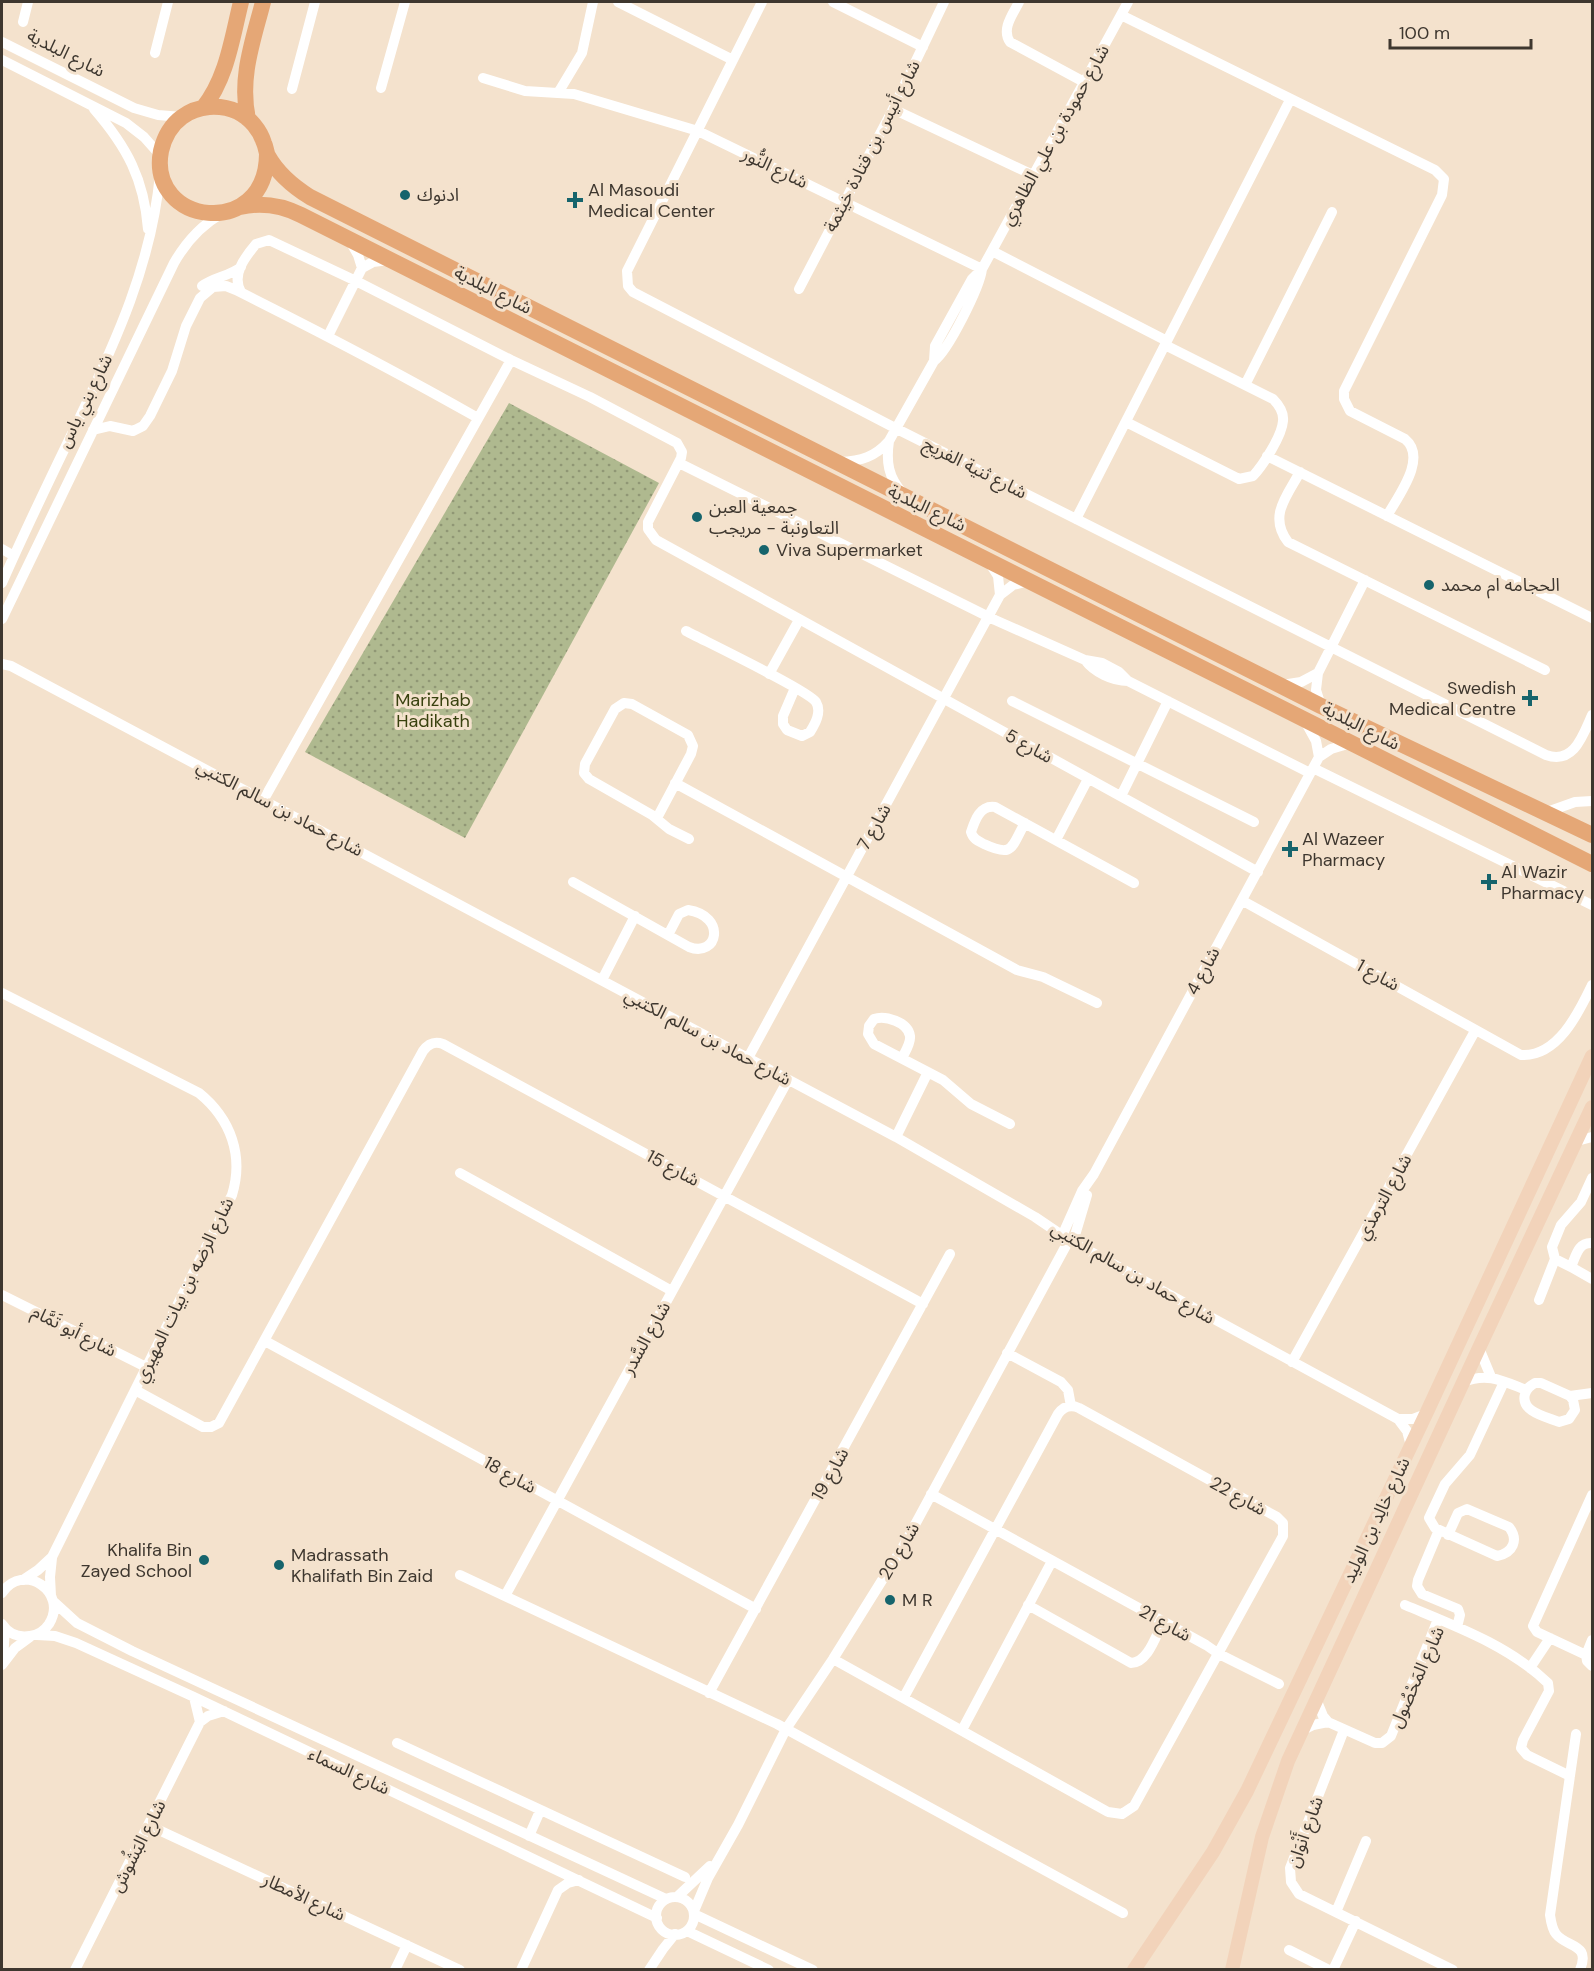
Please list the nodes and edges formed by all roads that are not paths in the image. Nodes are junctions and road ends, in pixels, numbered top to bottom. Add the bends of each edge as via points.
1 (28, 2) edge
2 (168, 2) edge
3 (241, 2) edge
4 (263, 2) edge
5 (315, 2) edge
6 (405, 2) edge
7 (593, 2) edge
8 (618, 2) edge
9 (762, 2) edge
10 (832, 2) edge
11 (944, 2) edge
12 (1019, 2) edge
13 (1128, 2) edge
14 (1120, 15) junction
15 (22, 22) dead end
16 (2, 42) edge
17 (923, 47) junction
18 (155, 53) dead end
19 (732, 59) junction
20 (2, 60) edge
21 (483, 78) dead end
22 (1084, 82) junction
23 (381, 88) dead end
24 (292, 89) dead end
25 (558, 93) junction
26 (1290, 100) junction
27 (90, 105) junction
28 (203, 108) junction
29 (893, 109) junction
30 (182, 117) junction
31 (248, 119) junction
32 (698, 131) junction
33 (267, 154) junction
34 (160, 160) junction
35 (1033, 175) junction
36 (844, 201) junction
37 (240, 207) junction
38 (1332, 212) dead end
39 (222, 213) junction
40 (348, 238) junction
41 (149, 242) junction
42 (992, 250) junction
43 (391, 260) junction
44 (241, 266) junction
45 (362, 268) junction
46 (982, 269) junction
47 (356, 281) junction
48 (799, 289) dead end
49 (241, 292) junction
50 (191, 314) junction
51 (328, 336) junction
52 (1166, 343) junction
53 (511, 360) junction
54 (1245, 384) junction
55 (104, 407) junction
56 (478, 418) junction
57 (1126, 422) junction
58 (116, 427) junction
59 (897, 429) junction
60 (93, 430) junction
61 (890, 441) junction
62 (1268, 456) junction
63 (838, 462) junction
64 (679, 463) junction
65 (1300, 472) junction
66 (908, 497) junction
67 (1387, 516) junction
68 (1076, 519) junction
69 (2, 549) edge
70 (14, 556) junction
71 (987, 560) junction
72 (1365, 580) junction
73 (1030, 581) junction
74 (2, 583) edge
75 (1000, 595) junction
76 (989, 616) junction
77 (1593, 618) edge
78 (2, 620) edge
79 (799, 620) junction
80 (686, 631) dead end
81 (1331, 647) junction
82 (2, 655) edge
83 (7, 665) edge
84 (1545, 670) dead end
85 (1318, 673) junction
86 (769, 674) junction
87 (1282, 685) junction
88 (795, 688) dead end
89 (944, 699) junction
90 (1012, 701) dead end
91 (1168, 701) junction
92 (1321, 705) junction
93 (1593, 715) edge
94 (1303, 719) junction
95 (1352, 743) junction
96 (1319, 757) junction
97 (1137, 764) junction
98 (1312, 770) junction
99 (1088, 778) junction
100 (675, 783) junction
101 (1121, 796) junction
102 (264, 799) junction
103 (1593, 801) edge
104 (1547, 812) junction
105 (657, 818) junction
106 (1254, 822) dead end
107 (1025, 823) junction
108 (1593, 835) edge
109 (689, 839) dead end
110 (1056, 840) junction
111 (1564, 850) junction
112 (1593, 852) edge
113 (1593, 864) edge
114 (1258, 872) junction
115 (846, 877) junction
116 (573, 882) dead end
117 (1134, 883) dead end
118 (1242, 901) junction
119 (1593, 905) edge
120 (635, 916) junction
121 (668, 935) dead end
122 (602, 980) junction
123 (1593, 985) edge
124 (2, 993) edge
125 (1097, 1003) dead end
126 (1475, 1031) junction
127 (1593, 1056) edge
128 (748, 1058) junction
129 (902, 1058) dead end
130 (928, 1072) junction
131 (788, 1080) junction
132 (1592, 1111) edge
133 (1010, 1124) dead end
134 (896, 1137) junction
135 (1593, 1137) edge
136 (1577, 1141) junction
137 (460, 1173) dead end
138 (1593, 1178) edge
139 (724, 1196) junction
140 (1068, 1239) junction
141 (1593, 1243) edge
142 (951, 1254) dead end
143 (1555, 1259) junction
144 (1571, 1267) junction
145 (1593, 1279) edge
146 (672, 1291) junction
147 (2, 1295) edge
148 (1539, 1300) dead end
149 (923, 1304) junction
150 (264, 1341) junction
151 (1479, 1348) junction
152 (1006, 1353) junction
153 (1292, 1362) junction
154 (146, 1368) junction
155 (1491, 1377) junction
156 (1463, 1382) junction
157 (1504, 1382) junction
158 (135, 1389) junction
159 (1526, 1390) junction
160 (1593, 1393) edge
161 (1570, 1396) junction
162 (1071, 1406) junction
163 (1426, 1414) junction
164 (1398, 1419) junction
165 (1411, 1446) junction
166 (931, 1494) junction
167 (1593, 1495) edge
168 (558, 1500) junction
169 (995, 1530) junction
170 (1444, 1532) junction
171 (52, 1557) junction
172 (1052, 1561) junction
173 (460, 1575) dead end
174 (22, 1580) junction
175 (2, 1593) edge
176 (505, 1596) junction
177 (52, 1599) junction
178 (1028, 1605) junction
179 (1405, 1605) dead end
180 (756, 1609) junction
181 (1438, 1619) junction
182 (1163, 1622) junction
183 (3, 1626) edge
184 (1457, 1627) junction
185 (33, 1636) junction
186 (1550, 1638) junction
187 (1593, 1640) edge
188 (1219, 1654) junction
189 (1586, 1655) junction
190 (833, 1659) junction
191 (2, 1664) edge
192 (1593, 1666) edge
193 (1530, 1668) junction
194 (1302, 1675) junction
195 (1280, 1684) junction
196 (710, 1693) junction
197 (194, 1697) junction
198 (904, 1697) junction
199 (1316, 1699) junction
200 (224, 1711) junction
201 (1285, 1711) junction
202 (200, 1722) junction
203 (1328, 1722) junction
204 (786, 1729) junction
205 (962, 1730) junction
206 (1344, 1730) junction
207 (1301, 1731) junction
208 (1576, 1734) dead end
209 (397, 1743) dead end
210 (1570, 1776) junction
211 (540, 1811) junction
212 (148, 1825) junction
213 (529, 1836) junction
214 (1366, 1841) dead end
215 (720, 1855) junction
216 (555, 1868) junction
217 (684, 1877) dead end
218 (579, 1880) junction
219 (558, 1890) junction
220 (672, 1898) junction
221 (1336, 1912) junction
222 (694, 1913) junction
223 (1123, 1913) dead end
224 (657, 1918) junction
225 (1356, 1922) junction
226 (663, 1929) junction
227 (687, 1930) junction
228 (675, 1934) junction
229 (407, 1945) junction
230 (1289, 1950) dead end
231 (766, 1969) edge
232 (75, 1970) edge
233 (395, 1970) edge
234 (460, 1970) edge
235 (521, 1970) edge
236 (649, 1970) edge
237 (813, 1970) edge
238 (1134, 1970) edge
239 (1232, 1970) edge
240 (1331, 1970) edge
241 (1453, 1970) edge
242 (1580, 1970) edge

1 - 15 street
2 - 18 street
3 - 28 main road via 222,76
4 - 31 main road via 244,77
5 - 24 street
6 - 23 street
7 - 25 street via 582,53
8 - 19 street
9 - 19 street, شارع ثنية الفريج
10 - 17 street
11 - 17 street, شارع أنيس بن قتادة خيثمة
12 - 22 street via 1006,27 1010,42
13 - 14 street, شارع حمودة بن علي الظاهري
14 - 22 street, شارع حمودة بن علي الظاهري
14 - 26 street
16 - 30 street, شارع البلدية via 134,108
17 - 29 street, شارع أنيس بن قتادة خيثمة
19 - 32 street, شارع ثنية الفريج
20 - 27 street, شارع البلدية
21 - 25 street, شارع النُّور via 525,91
22 - 35 street, شارع حمودة بن علي الظاهري
25 - 32 street, شارع النُّور
26 - 52 street
26 - 67 street via 1435,170 1444,179 1442,195 1344,391 1350,411 1406,439 1415,452 1411,471
27 - 34 street, شارع البلدية via 134,129
27 - 41 street via 112,130 132,164 143,194
28 - 30 main road
28 - 31 main road via 228,108
29 - 35 street
29 - 36 street, شارع أنيس بن قتادة خيثمة
30 - 34 main road via 167,134
31 - 33 main road via 259,131
32 - 36 street, شارع النُّور
32 - 59 street, شارع ثنية الفريج via 630,264 628,286 639,296
33 - 37 main road via 261,185
33 - 63 main road, شارع البلدية via 290,183 310,197
34 - 39 main road via 163,177 176,198 197,212
34 - 41 street, شارع بني ياس
35 - 42 street, شارع حمودة بن علي الظاهري
36 - 46 street, شارع النُّور
36 - 48 street, شارع أنيس بن قتادة خيثمة
37 - 39 main road
37 - 40 main road, شارع البلدية via 278,206
38 - 54 street
39 - 55 street, شارع بني ياس via 199,230 180,253
40 - 43 main road, شارع البلدية
40 - 45 street
41 - 70 street, شارع بني ياس via 108,359
42 - 46 street, شارع حمودة بن علي الظاهري
42 - 52 street
43 - 45 street via 378,260
43 - 71 main road, شارع البلدية
44 - 47 street via 256,244 269,240
44 - 49 street via 237,282
44 - 50 street via 203,286 192,302
45 - 47 street
46 - 59 street, شارع حمودة بن علي الظاهري via 972,279 935,346 934,361
47 - 51 street
47 - 53 street
49 - 50 street via 226,286 213,287 200,298
49 - 51 street
50 - 58 street via 172,371 150,416 138,429
51 - 56 street
52 - 54 street
52 - 57 street
53 - 56 street
53 - 64 street via 590,396 677,443 682,452
54 - 62 street via 1274,399 1282,412 1281,429
55 - 58 street
55 - 60 street, شارع بني ياس
56 - 102 street
57 - 62 street via 1239,479 1253,476
57 - 68 street
58 - 60 street
59 - 61 street, شارع حمودة بن علي الظاهري
59 - 68 street, شارع ثنية الفريج
60 - 78 street, شارع بني ياس
61 - 63 street, شارع حمودة بن علي الظاهري via 869,458
61 - 66 street, شارع حمودة بن علي الظاهري via 889,469
62 - 65 street
63 - 66 main road, شارع البلدية
64 - 76 street
64 - 79 street, شارع 5 via 651,516 651,535
65 - 67 street
65 - 72 street via 1278,513 1282,534 1288,542
66 - 87 main road, شارع البلدية
67 - 77 street
68 - 81 street, شارع ثنية الفريج
69 - 70 street
70 - 74 street, شارع بني ياس
71 - 73 main road, شارع البلدية
71 - 75 street via 998,576
72 - 81 street
72 - 84 street
73 - 75 street via 1013,585
73 - 94 main road, شارع البلدية
75 - 76 street, شارع 7
76 - 89 street, شارع 7
76 - 91 street via 1084,660 1102,663
79 - 86 street
79 - 89 street, شارع 5
80 - 86 street
81 - 85 street
81 - 93 street, شارع ثنية الفريج via 1554,758 1572,752
82 - 83 street, شارع حماد بن سالم الكتبي
83 - 102 street, شارع حماد بن سالم الكتبي
85 - 87 street via 1301,682
85 - 92 street via 1316,690
86 - 88 street
87 - 92 main road, شارع البلدية
89 - 99 street, شارع 5
89 - 115 street, شارع 7
90 - 97 street
91 - 97 street
91 - 98 street
92 - 104 main road, شارع البلدية
94 - 95 main road, شارع البلدية
94 - 96 street
95 - 96 street via 1337,746
95 - 111 main road, شارع البلدية
96 - 98 street, شارع 4
97 - 101 street
97 - 106 street
98 - 114 street, شارع 4
98 - 119 street
99 - 101 street, شارع 5
99 - 110 street
100 - 105 street
100 - 105 street via 693,750 690,738 632,704 617,706 585,764 584,773
100 - 115 street
101 - 114 street, شارع 5
102 - 122 street, شارع حماد بن سالم الكتبي
103 - 104 street via 1575,802
104 - 108 main road, شارع البلدية
105 - 109 street
107 - 107 street via 995,807 987,807 971,832 976,840 1006,851
107 - 110 street
110 - 117 street
111 - 112 main road
111 - 113 main road, شارع البلدية
114 - 118 street, شارع 4
115 - 125 street via 1017,970 1043,977
115 - 128 street, شارع 7
116 - 120 street
118 - 126 street, شارع 1
118 - 140 street, شارع 4 via 1088,1186 1080,1221
120 - 121 street
120 - 122 street
122 - 128 street, شارع حماد بن سالم الكتبي
123 - 126 street, شارع 1 via 1564,1034 1534,1054 1513,1052
124 - 154 street, شارع الرضه بن بيات المهيري via 190,1087 216,1109 232,1139 237,1173 232,1195
126 - 153 street, شارع الترمذي
127 - 163 street, شارع خالِد بن الوليد
128 - 131 street, شارع حماد بن سالم الكتبي
129 - 130 street
130 - 133 street via 949,1083 971,1104
130 - 134 street
131 - 134 street, شارع حماد بن سالم الكتبي
131 - 139 street, شارع السَّدر
132 - 136 street, شارع خالِد بن الوليد
134 - 140 street, شارع حماد بن سالم الكتبي
135 - 136 street
136 - 151 street, شارع خالِد بن الوليد
137 - 146 street
138 - 143 street via 1581,1202 1559,1230 1552,1247
139 - 146 street, شارع السَّدر
139 - 149 street, شارع 15
139 - 150 street, شارع 15 via 443,1044 431,1043 423,1051
140 - 152 street, شارع 20
140 - 153 street, شارع حماد بن سالم الكتبي
141 - 144 street via 1583,1245
142 - 149 street, شارع 19
143 - 144 street
143 - 148 street
144 - 145 street
146 - 168 street, شارع السَّدر
147 - 154 street, شارع أبو تَمَّام
149 - 180 street, شارع 19
150 - 158 street via 221,1420 211,1427 199,1425
150 - 168 street, شارع 18
151 - 155 street
151 - 156 street, شارع خالِد بن الوليد
152 - 162 street via 1061,1382 1068,1390
152 - 166 street, شارع 20
153 - 164 street, شارع حماد بن سالم الكتبي
154 - 158 street, شارع الرضه بن بيات المهيري
155 - 156 street
155 - 157 street
156 - 199 street, شارع خالِد بن الوليد
157 - 159 street
157 - 170 street via 1470,1455 1445,1484 1430,1514 1432,1525
158 - 171 street, شارع الرضه بن بيات المهيري
159 - 161 street via 1541,1383
159 - 161 street via 1525,1401 1530,1410 1559,1422 1569,1419 1575,1410
160 - 161 street
162 - 169 street via 1058,1414
162 - 188 street, شارع 22 via 1280,1520 1283,1536
163 - 164 street
163 - 165 street, شارع خالِد بن الوليد
164 - 165 street
165 - 194 street, شارع خالِد بن الوليد
166 - 169 street, شارع 21
166 - 190 street, شارع 20
167 - 186 street via 1533,1624 1535,1630
168 - 176 street, شارع السَّدر
168 - 180 street, شارع 18
169 - 172 street, شارع 21
169 - 198 street
170 - 170 street via 1458,1513 1467,1509 1509,1527 1514,1543 1508,1552 1497,1556
170 - 184 street via 1417,1586 1422,1594 1458,1609
171 - 174 street, شارع الرضه بن بيات المهيري
171 - 177 street, شارع الرضه بن بيات المهيري
172 - 178 street
172 - 182 street, شارع 21
173 - 176 street
174 - 175 street, شارع الرضه بن بيات المهيري via 10,1584
174 - 177 street, شارع السماء via 42,1585
176 - 196 street
177 - 185 street, شارع الرضه بن بيات المهيري via 51,1621
177 - 213 street, شارع السماء via 77,1623 117,1643
178 - 182 street via 1136,1664 1143,1659
178 - 205 street
179 - 181 street
180 - 196 street, شارع 19
181 - 184 street, شارع المَحْصُول
181 - 206 street, شارع المَحْصُول via 1389,1739 1375,1743
182 - 188 street, شارع 21
183 - 185 street, شارع السماء via 16,1635
183 - 191 street
184 - 193 street, شارع المَحْصُول
185 - 191 street via 15,1648
185 - 197 street, شارع السماء via 70,1640
186 - 189 street
186 - 193 street
187 - 189 street
188 - 195 street, شارع 21
188 - 205 street, شارع 22 via 1134,1806 1122,1814 1108,1812
189 - 192 street
190 - 198 street, شارع 22
190 - 204 street, شارع 20
193 - 210 street, شارع المَحْصُول via 1550,1688 1521,1748 1527,1755
194 - 195 street
194 - 201 street, شارع خالِد بن الوليد
195 - 201 street
196 - 204 street
197 - 200 street, شارع السماء
197 - 202 street
198 - 205 street, شارع 22
199 - 203 street
199 - 207 street, شارع خالِد بن الوليد
200 - 202 street
200 - 216 street, شارع السماء
201 - 238 street, شارع خالِد بن الوليد via 1214,1852
202 - 212 street, شارع البَشُوش
203 - 206 street, شارع المَحْصُول
203 - 207 street
204 - 215 street, شارع 20
204 - 223 street
206 - 221 street, شارع أَنْوَان via 1289,1875 1299,1894
207 - 239 street, شارع خالِد بن الوليد via 1262,1837
208 - 210 street
209 - 211 street
210 - 242 street via 1550,1915 1558,1937 1581,1951
211 - 213 street
211 - 217 street
212 - 229 street, شارع الأمطار
212 - 232 street, شارع البَشُوش
213 - 220 street, شارع السماء
214 - 221 street
215 - 220 street, شارع 20 via 692,1885
215 - 222 street, شارع 20
216 - 218 street, شارع السماء
216 - 219 street
218 - 219 street
218 - 224 street, شارع السماء
219 - 235 street
220 - 222 street via 686,1900
220 - 224 street via 659,1907
221 - 225 street, شارع أَنْوَان
222 - 227 street
222 - 237 street
224 - 226 street
225 - 240 street
225 - 241 street, شارع أَنْوَان
226 - 228 street
226 - 236 street
227 - 228 street
227 - 231 street
228 - 236 street
229 - 233 street
229 - 234 street, شارع الأمطار
230 - 240 street

